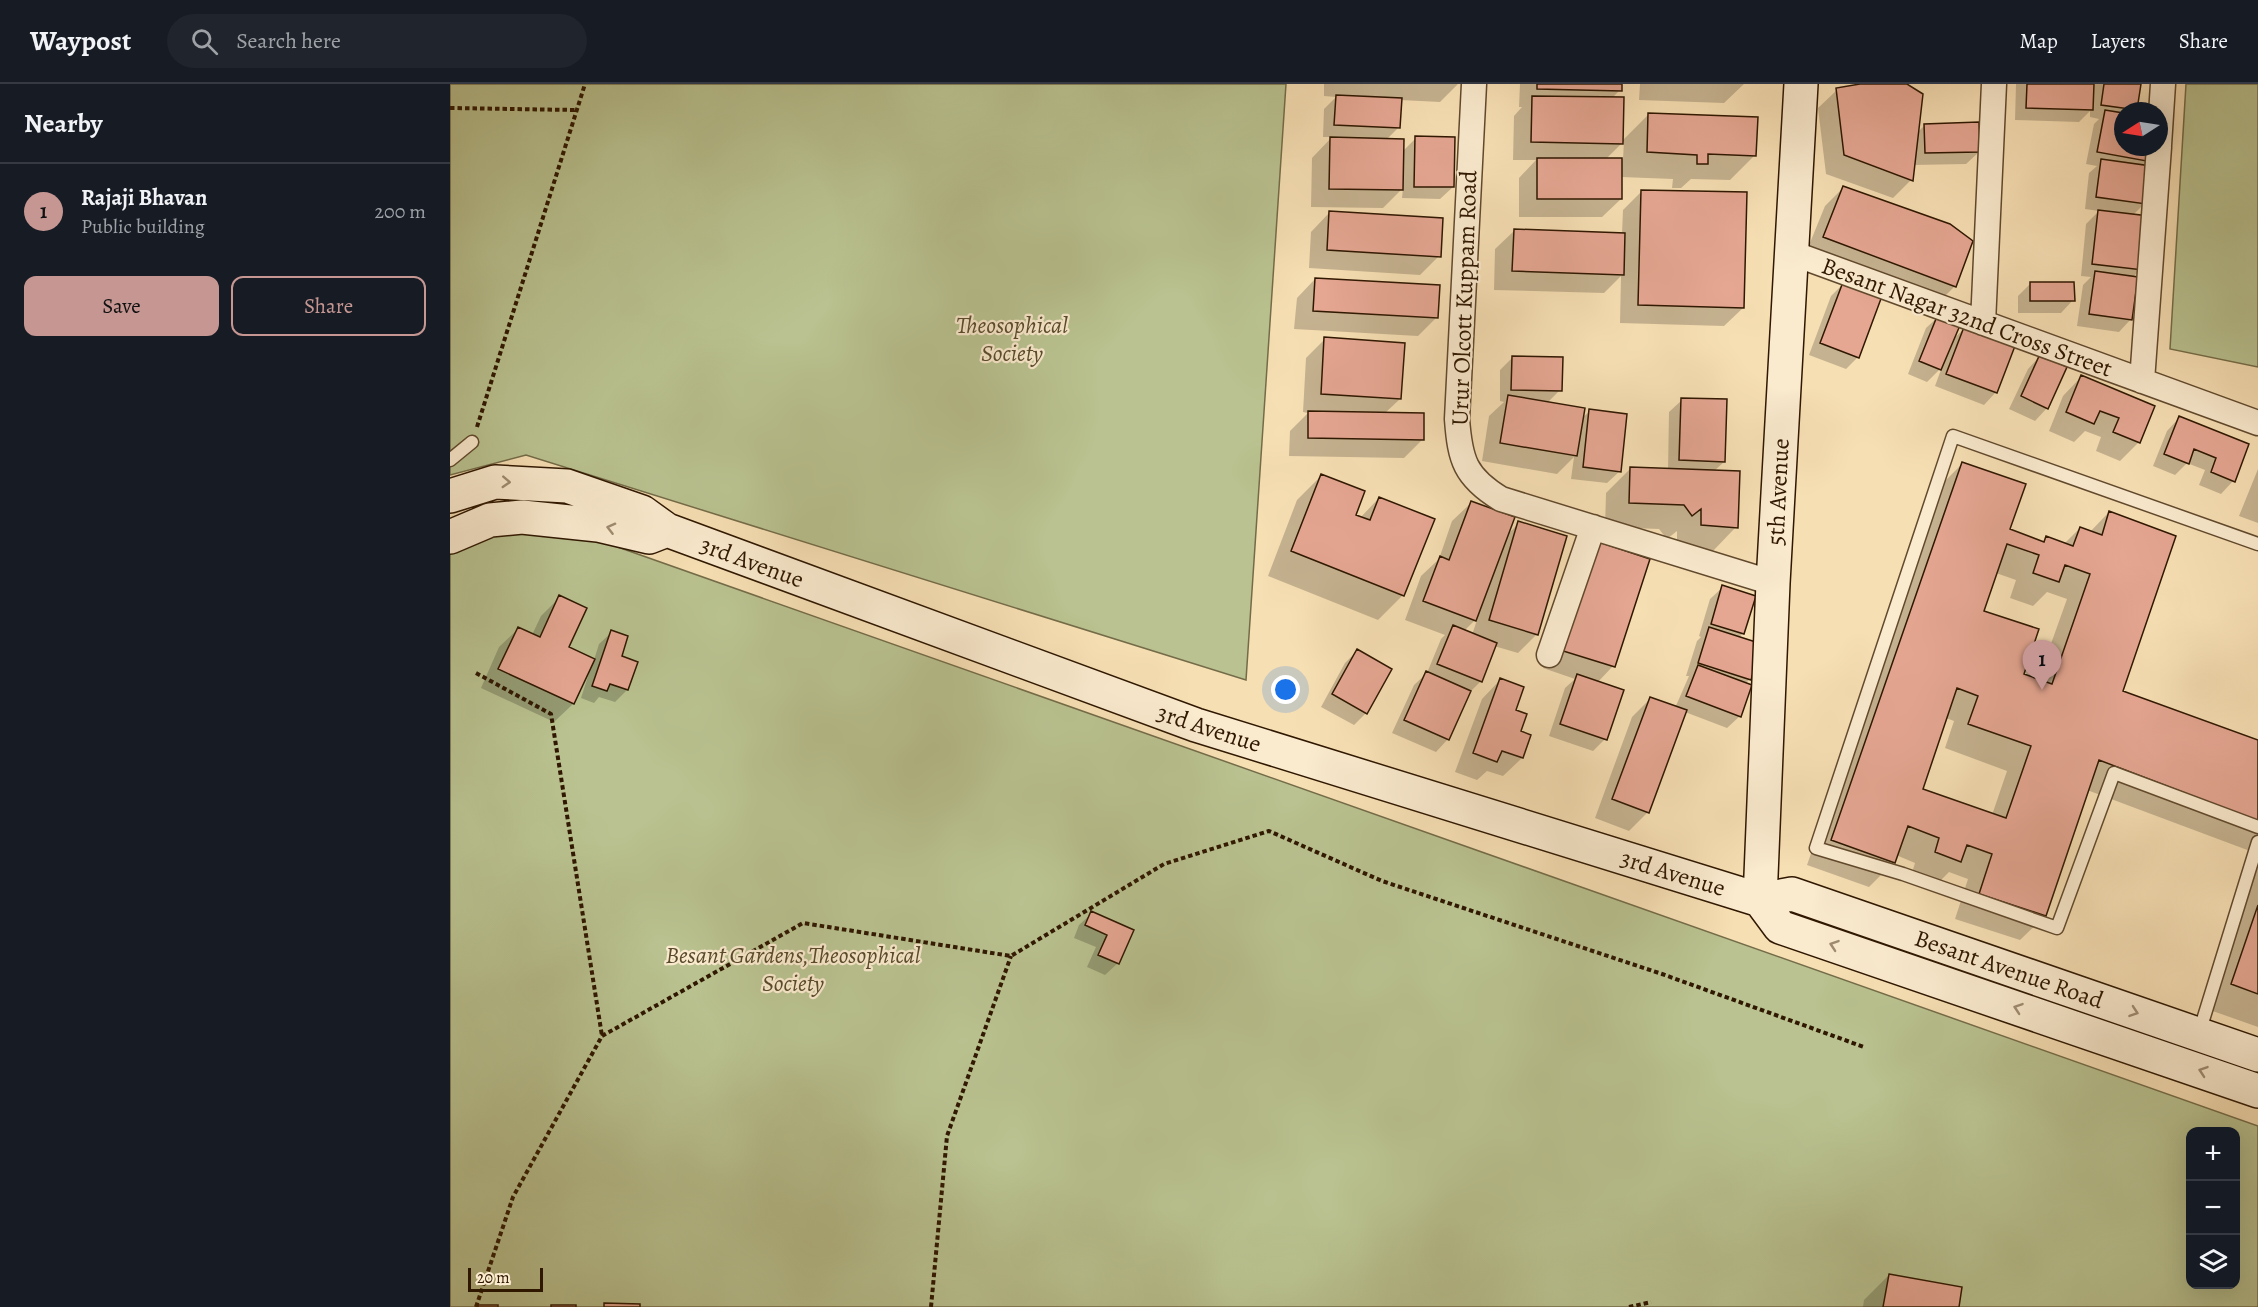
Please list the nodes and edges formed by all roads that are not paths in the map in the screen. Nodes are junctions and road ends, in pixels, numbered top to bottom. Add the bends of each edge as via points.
1 (1474, 84) edge
2 (1801, 84) edge
3 (1994, 84) edge
4 (2163, 84) edge
5 (2162, 102) edge
6 (2158, 156) edge
7 (1792, 253) junction
8 (1983, 323) junction
9 (2142, 381) junction
10 (2258, 423) edge
11 (472, 442) road end
12 (450, 460) edge
13 (450, 496) edge
14 (1593, 527) junction
15 (667, 530) junction
16 (450, 537) edge
17 (2258, 544) edge
18 (1773, 583) junction
19 (1549, 655) dead end
20 (2258, 827) edge
21 (2258, 842) edge
22 (1760, 900) junction
23 (2199, 1034) junction
24 (2258, 1055) edge
25 (2258, 1090) edge

1 - 14 street, Urur Olcott Kuppam Road via 1457,419 1462,459 1470,476 1501,499
2 - 7 main road, 5th Avenue
3 - 8 street
4 - 5 street, Besant Nagar 32nd Cross Street
6 - 9 street, Besant Nagar 32nd Cross Street
7 - 8 street, Besant Nagar 32nd Cross Street
7 - 18 main road, 5th Avenue
8 - 9 street, Besant Nagar 32nd Cross Street
9 - 10 street, Besant Nagar 32nd Cross Street
11 - 12 lane
13 -> 15 main road via 495,482 567,486 642,512
14 - 18 street, Urur Olcott Kuppam Road
14 - 19 street
15 -> 16 main road via 649,537 598,525 522,517 490,520
15 - 22 main road, 3rd Avenue via 1196,725
17 - 20 lane via 1953,436 1816,848 2057,928 2114,773
18 - 22 main road, 5th Avenue
21 - 23 lane
22 -> 23 main road, Besant Avenue Road via 1792,894
25 -> 22 main road via 1780,927
23 - 24 main road, Besant Avenue Road

